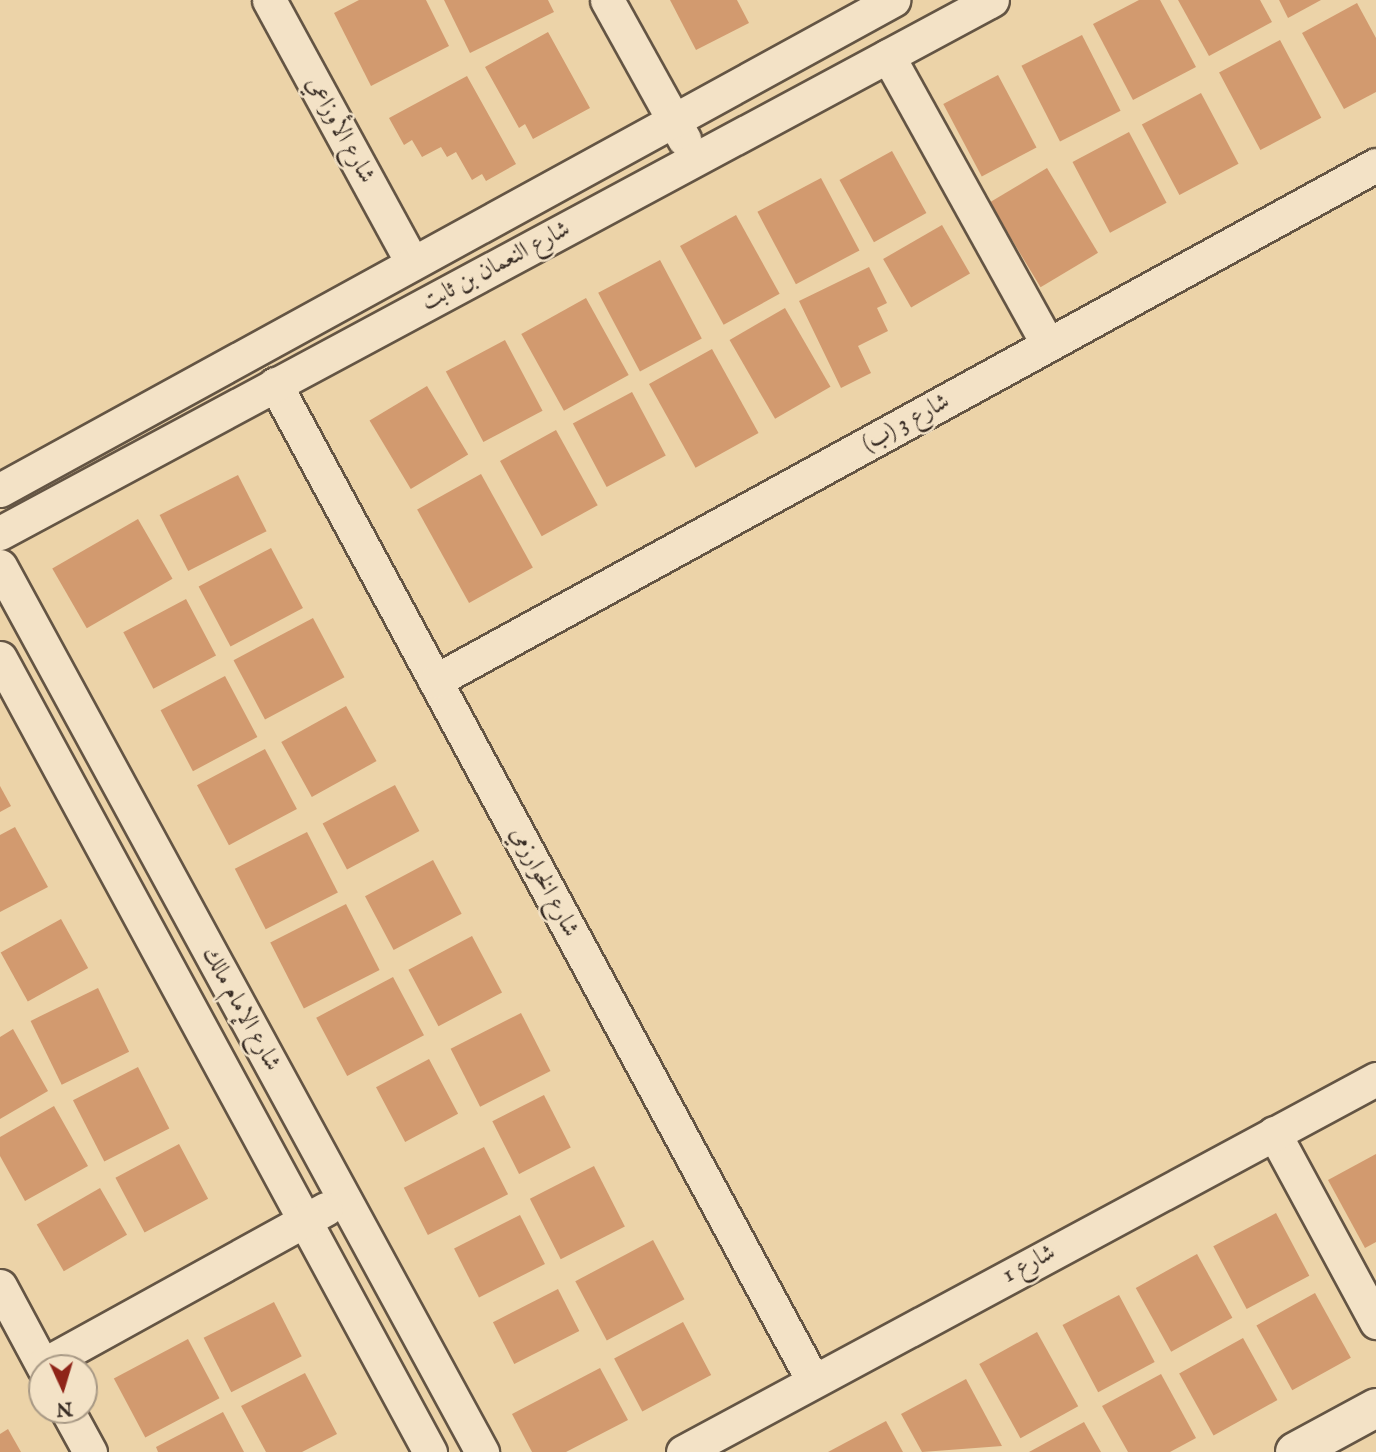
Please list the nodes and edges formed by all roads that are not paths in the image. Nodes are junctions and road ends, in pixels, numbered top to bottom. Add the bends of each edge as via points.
1 (270, 0) edge
2 (607, 0) edge
3 (893, 0) edge
4 (992, 0) edge
5 (888, 56) junction
6 (672, 119) junction
7 (696, 158) junction
8 (1376, 165) edge
9 (411, 260) junction
10 (1048, 345) junction
11 (275, 384) junction
12 (0, 490) edge
13 (0, 533) edge
14 (0, 566) edge
15 (0, 658) edge
16 (435, 681) junction
17 (1376, 1079) edge
18 (1274, 1133) junction
19 (345, 1199) junction
20 (305, 1220) junction
21 (0, 1286) edge
22 (1376, 1322) edge
23 (37, 1354) edge
24 (65, 1354) edge
25 (812, 1379) junction
26 (1376, 1408) edge
27 (75, 1424) edge
28 (90, 1452) edge
29 (430, 1452) edge
30 (482, 1452) edge
31 (683, 1452) edge
32 (1295, 1452) edge

1 - 9 street, شارع الأوزاعي
2 - 6 street
3 - 6 street, شارع النعمان بن ثابت
4 - 5 street, شارع النعمان بن ثابت
5 - 7 street, شارع النعمان بن ثابت
5 - 10 street
6 - 7 street
6 - 9 street, شارع النعمان بن ثابت
7 - 11 street, شارع النعمان بن ثابت
8 - 10 street, شارع 3 (ب)
9 - 12 street, شارع النعمان بن ثابت
10 - 16 street, شارع 3 (ب)
11 - 13 street, شارع النعمان بن ثابت
11 - 16 street, شارع الخوارزمي
14 - 19 street, شارع الإمام مالك
15 - 20 street, شارع الإمام مالك
16 - 25 street, شارع الخوارزمي
17 - 18 street, شارع 1
18 - 22 street
18 - 25 street, شارع 1
19 - 20 street
19 - 30 street, شارع الإمام مالك
20 - 24 street
20 - 29 street, شارع الإمام مالك
21 - 23 street
25 - 31 street, شارع 1
26 - 32 main road
27 - 28 street

